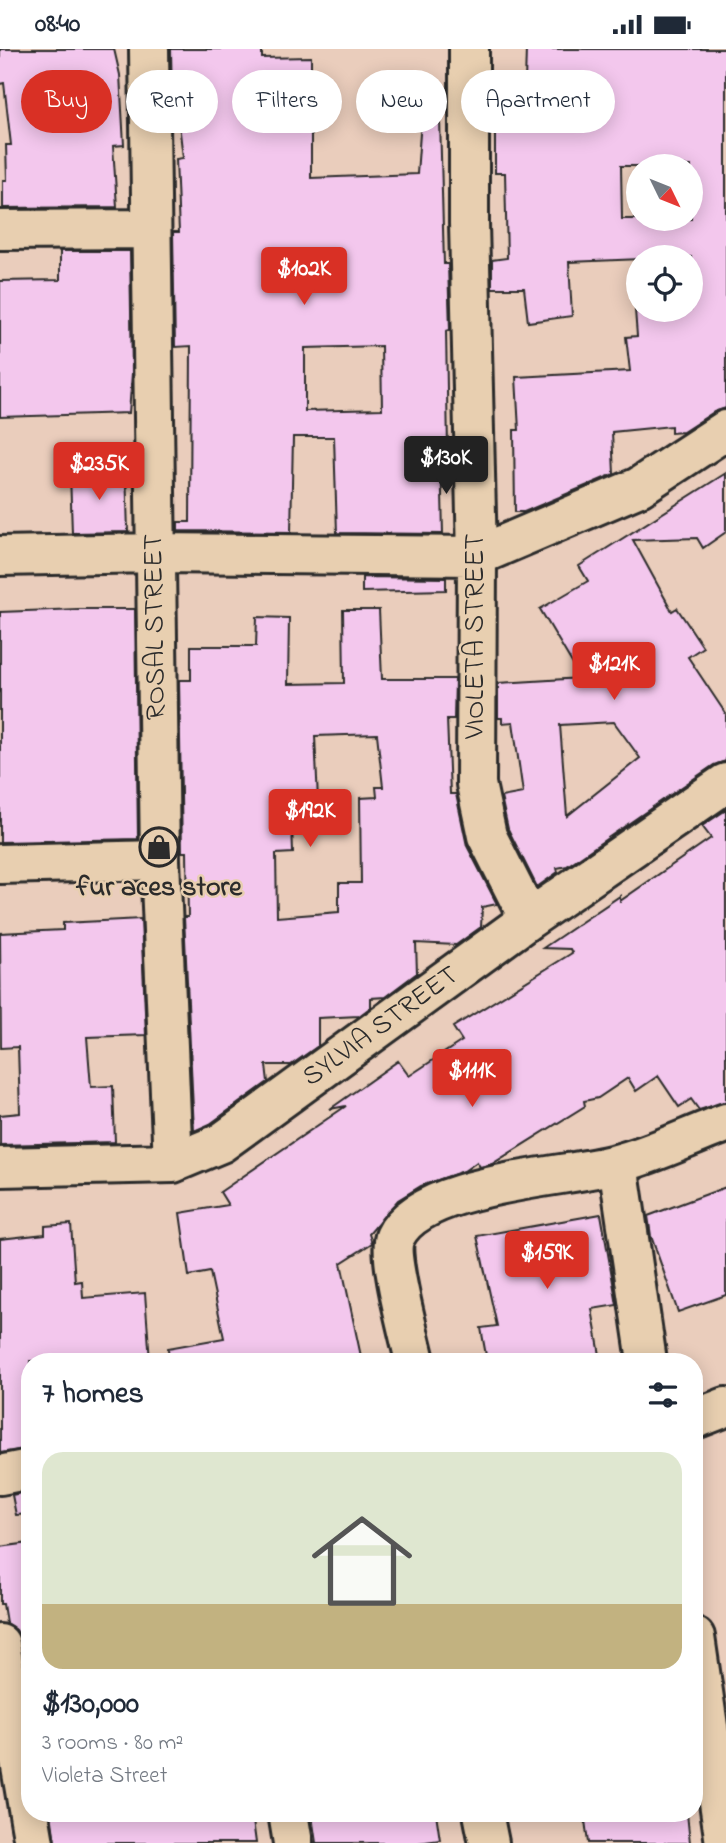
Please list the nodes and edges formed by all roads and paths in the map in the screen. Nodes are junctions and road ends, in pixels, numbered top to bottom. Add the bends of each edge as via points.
1 (149, 49) edge
2 (468, 49) edge
3 (151, 229) junction
4 (0, 230) edge
5 (726, 430) edge
6 (154, 553) junction
7 (0, 556) edge
8 (477, 556) junction
9 (726, 783) edge
10 (160, 860) junction
11 (0, 864) edge
12 (528, 919) junction
13 (726, 1123) edge
14 (173, 1163) junction
15 (618, 1164) junction
16 (0, 1167) edge
17 (413, 1353) edge
18 (646, 1353) edge
19 (726, 1407) edge
20 (703, 1416) edge
21 (21, 1471) edge
22 (0, 1475) edge
23 (0, 1644) edge
24 (707, 1657) edge
25 (21, 1767) edge
26 (30, 1822) edge
27 (290, 1822) edge
28 (485, 1822) edge
29 (34, 1843) edge
30 (293, 1843) edge
31 (489, 1843) edge
32 (725, 1843) edge

1 - 3 street, ROSAL STREET
2 - 8 street, VIOLETA STREET
3 - 4 street
3 - 6 street, ROSAL STREET
5 - 8 street via 639,487
6 - 7 street
6 - 8 street
6 - 10 street, ROSAL STREET
8 - 12 street, VIOLETA STREET via 476,784 487,836
9 - 12 street, SYLVIA STREET
10 - 11 street
10 - 14 street, ROSAL STREET
12 - 14 street, SYLVIA STREET via 221,1143
13 - 15 street
14 - 16 street, SYLVIA STREET
15 - 17 street via 447,1196 416,1213 394,1237 392,1265
15 - 18 street
19 - 20 street
21 - 22 street
23 - 25 street
24 - 32 street
26 - 29 street
27 - 30 street
28 - 31 street

